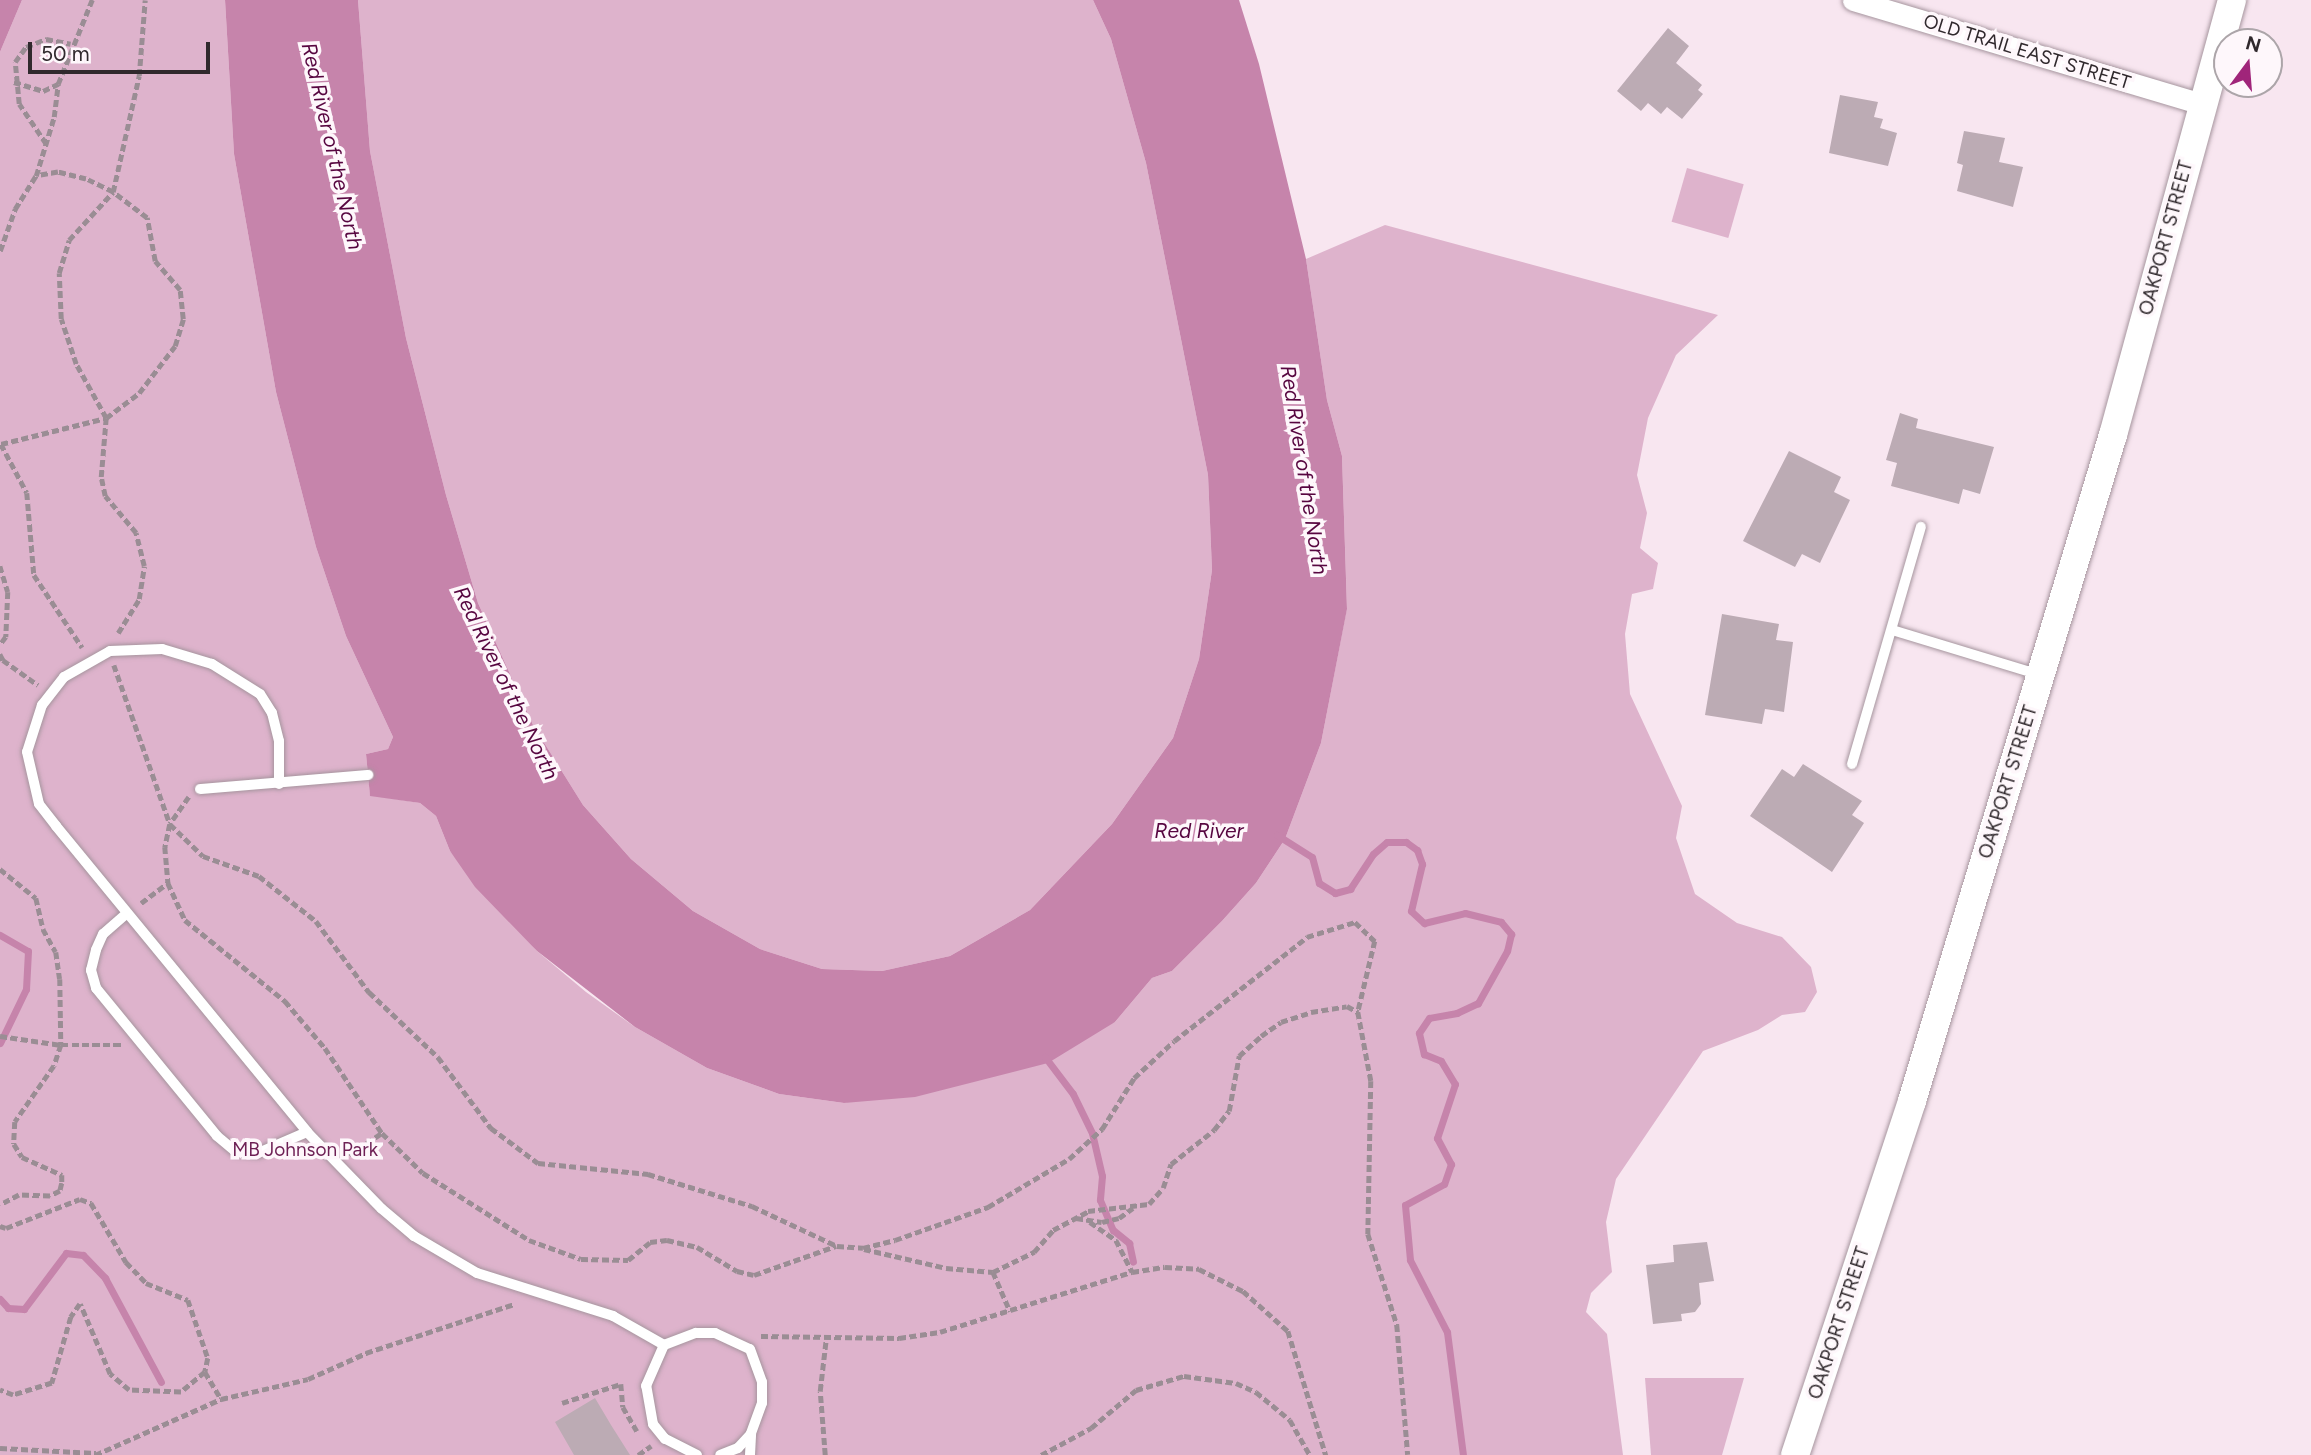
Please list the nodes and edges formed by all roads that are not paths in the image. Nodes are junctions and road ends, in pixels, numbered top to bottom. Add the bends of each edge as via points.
1 (1853, 0) edge
2 (2232, 0) edge
3 (2202, 104) junction
4 (1921, 527) dead end
5 (1892, 630) junction
6 (2040, 676) junction
7 (1852, 764) dead end
8 (368, 775) dead end
9 (279, 784) junction
10 (200, 789) road end
11 (127, 914) junction
12 (307, 1132) junction
13 (664, 1345) junction
14 (751, 1434) junction
15 (697, 1455) edge
16 (720, 1455) edge
17 (750, 1455) edge
18 (1795, 1455) edge

1 - 3 street, OLD TRAIL EAST STREET
2 - 3 street, OAKPORT STREET
3 - 6 street, OAKPORT STREET via 2113,435
4 - 5 lane
5 - 6 lane
5 - 7 lane
6 - 18 street, OAKPORT STREET via 1912,1101
8 - 9 lane
9 - 10 lane
9 - 11 lane via 279,741 272,713 260,694 238,677 185,654 136,647 85,662 52,691 31,733 29,776 39,804
11 - 12 lane
11 - 12 lane via 103,933 91,970 96,988 141,1044 217,1136 235,1151 258,1153
12 - 13 lane via 382,1209 445,1256 477,1273 613,1316
13 - 14 lane via 696,1333 734,1338 750,1349 762,1382 762,1403
13 - 15 lane via 651,1367 646,1405 664,1439
14 - 16 lane via 738,1448
14 - 17 lane

